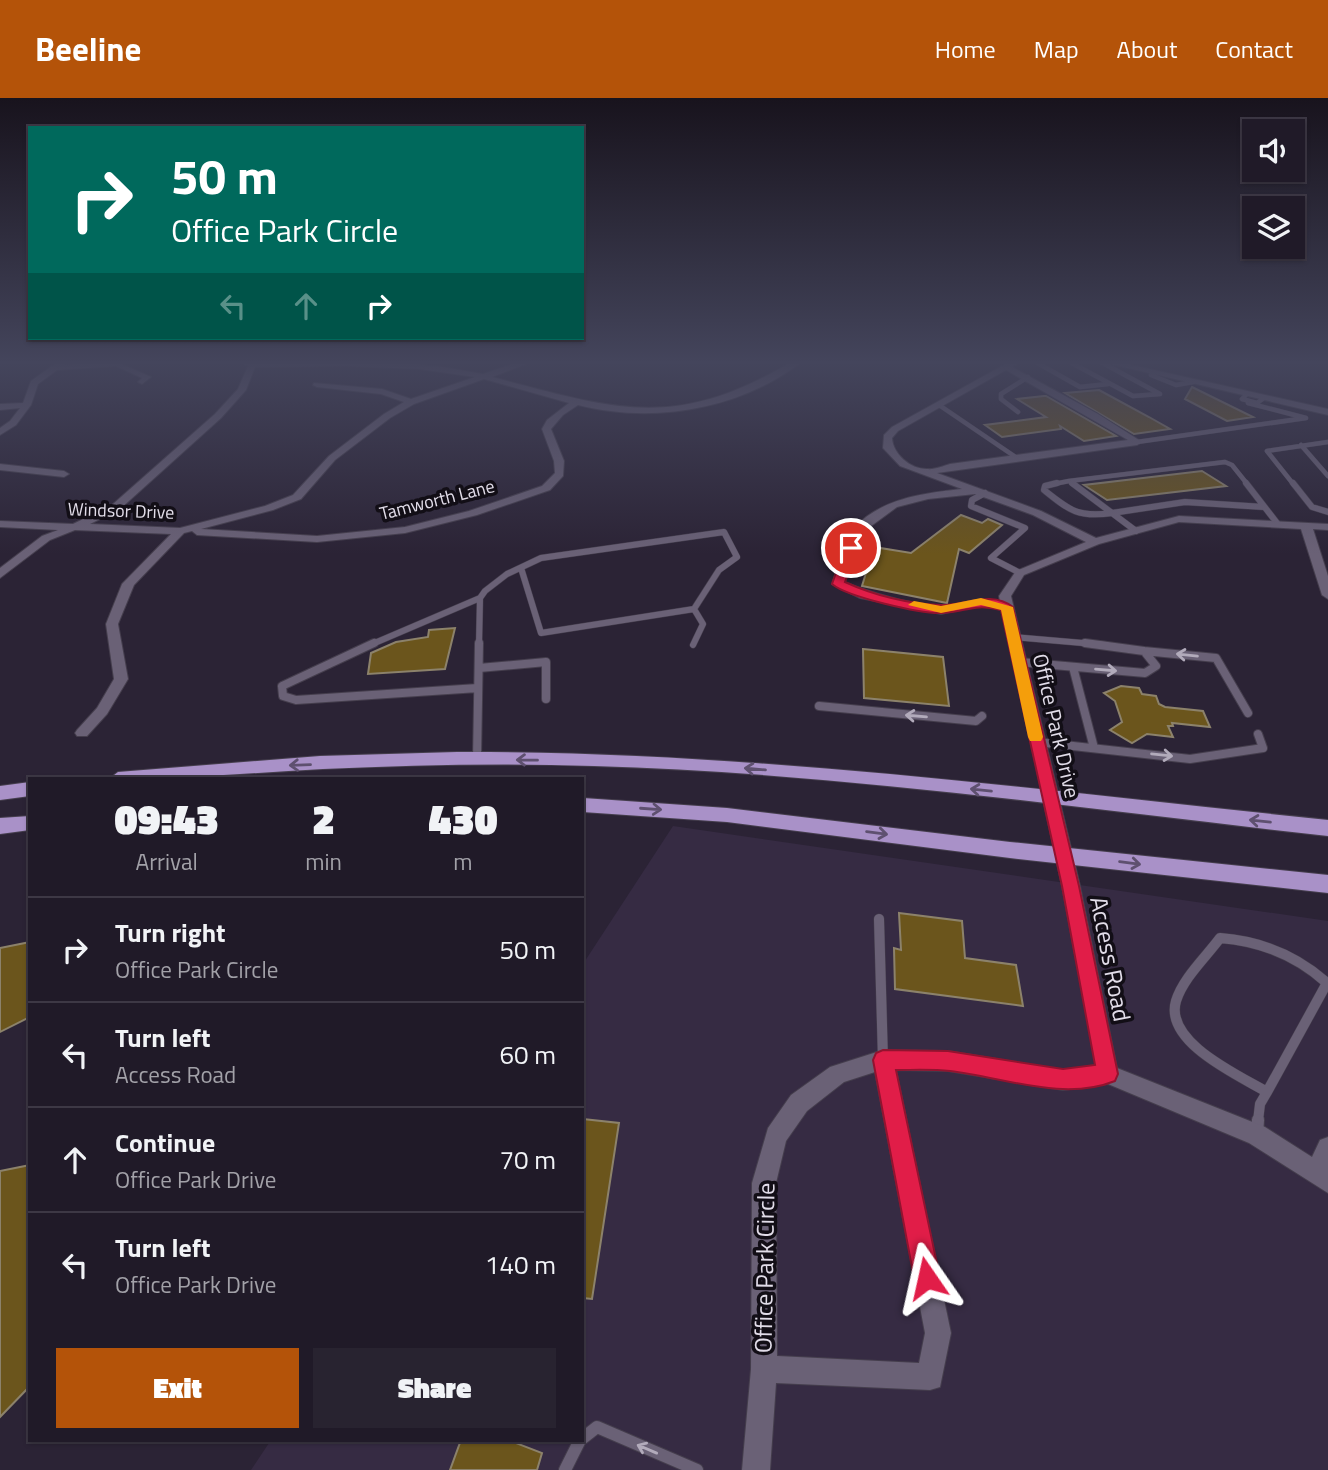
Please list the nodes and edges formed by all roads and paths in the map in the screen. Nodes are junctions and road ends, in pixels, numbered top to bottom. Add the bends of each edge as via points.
1 (208, 425) edge
2 (375, 425) edge
3 (548, 425) edge
4 (906, 425) edge
5 (968, 425) edge
6 (1109, 425) edge
7 (1258, 425) edge
8 (1138, 442) junction
9 (1328, 442) edge
10 (1301, 445) junction
11 (1017, 458) junction
12 (0, 467) edge
13 (925, 473) junction
14 (64, 474) dead end
15 (1328, 476) edge
16 (1069, 481) junction
17 (982, 492) junction
18 (1265, 507) junction
19 (1109, 512) junction
20 (1328, 512) edge
21 (1277, 523) junction
22 (0, 524) edge
23 (76, 525) junction
24 (1306, 526) junction
25 (1328, 527) edge
26 (180, 531) junction
27 (1136, 531) junction
28 (1095, 542) junction
29 (521, 568) junction
30 (1020, 573) junction
31 (0, 574) edge
32 (1328, 595) edge
33 (480, 598) junction
34 (1006, 607) junction
35 (694, 609) junction
36 (1013, 637) junction
37 (693, 645) dead end
38 (1144, 651) junction
39 (1018, 662) junction
40 (1073, 667) junction
41 (479, 668) junction
42 (478, 688) junction
43 (546, 699) dead end
44 (819, 706) dead end
45 (1248, 713) dead end
46 (982, 716) dead end
47 (82, 733) dead end
48 (1258, 734) dead end
49 (1037, 742) junction
50 (1094, 748) junction
51 (477, 759) junction
52 (140, 777) edge
53 (28, 789) edge
54 (0, 793) edge
55 (1049, 797) junction
56 (584, 805) edge
57 (28, 822) edge
58 (0, 826) edge
59 (1328, 828) edge
60 (1062, 855) junction
61 (1328, 884) edge
62 (879, 919) dead end
63 (883, 1060) junction
64 (1108, 1074) junction
65 (1266, 1092) junction
66 (1257, 1135) junction
67 (1328, 1148) edge
68 (1323, 1176) edge
69 (764, 1369) junction
70 (584, 1437) edge
71 (579, 1442) edge
72 (565, 1470) edge
73 (697, 1470) edge
74 (756, 1470) edge

1 - 23 street via 116,507
2 - 26 street, Windsor Drive via 332,457 297,497
3 - 26 street, Tamworth Lane via 546,438 561,462 560,474 546,488 473,513 405,530 317,539
4 - 13 street via 887,437 888,448 904,464
5 - 11 lane
6 - 8 street
7 - 8 lane
8 - 11 street
9 - 10 lane
10 - 15 lane
10 - 20 lane via 1267,451 1312,508
11 - 13 street
12 - 14 street
13 - 17 street
16 - 18 lane via 1225,462
16 - 19 lane
16 - 19 lane via 1049,484 1044,490 1078,513
17 - 28 street
17 - 30 lane via 971,506 1025,528 990,558
17 - 34 street via 928,496 893,505 858,530 838,584 864,595 941,610 981,601
18 - 19 lane via 1185,502
18 - 21 lane
19 - 27 lane
21 - 24 street
21 - 27 street via 1179,519
22 - 23 street, Windsor Drive
23 - 26 street, Windsor Drive
23 - 31 street via 46,538
24 - 25 street
24 - 32 street
26 - 47 street via 128,584 112,624 121,679
27 - 28 street
28 - 30 street
29 - 33 lane via 485,587
29 - 35 lane via 541,633
29 - 35 lane via 541,558 724,532 737,557 719,570
30 - 34 street via 1005,596
33 - 41 lane
33 - 42 lane via 282,686 283,696 296,700
34 - 36 street, Office Park Drive
35 - 37 lane via 703,624
36 - 38 lane
36 - 39 street, Office Park Drive
40 -> 38 lane via 1145,673 1156,666
45 -> 38 lane via 1216,658
39 - 40 lane
39 - 49 street, Office Park Drive
40 - 50 lane
41 - 42 lane
41 - 43 lane via 546,662
42 - 51 lane
46 -> 44 lane via 976,721
50 -> 48 lane via 1190,759 1264,748
49 - 50 lane
49 - 55 street, Office Park Drive
51 -> 52 highway via 262,766
55 -> 51 highway via 722,766
53 - 54 highway
59 -> 55 highway
55 - 60 street, Office Park Drive
56 -> 60 highway via 727,814
57 - 58 highway
60 -> 61 highway
60 - 64 street, Access Road
62 - 63 lane
63 - 64 street, Office Park Circle via 948,1061 1063,1080
63 - 69 street, Office Park Circle via 838,1074 799,1103 776,1136 764,1184
63 - 69 street, Office Park Circle via 938,1333 930,1377
64 - 66 street, Office Park Circle
65 - 65 lane via 1327,983 1283,955 1242,939 1220,939 1176,1002 1175,1018 1186,1042
65 - 66 lane
66 - 68 street, Office Park Circle
67 - 68 street, Office Park Circle
69 - 74 street, Office Park Circle
73 -> 70 lane via 597,1427
71 - 72 lane

